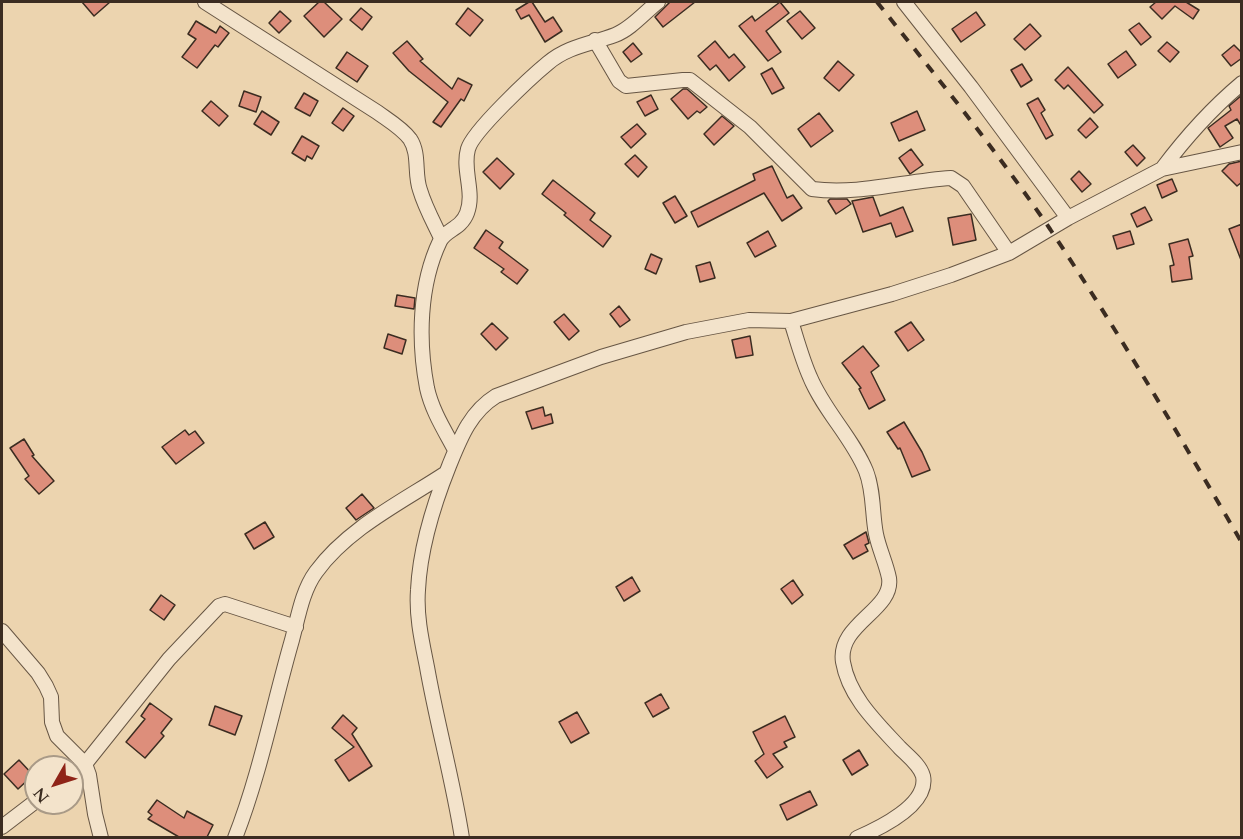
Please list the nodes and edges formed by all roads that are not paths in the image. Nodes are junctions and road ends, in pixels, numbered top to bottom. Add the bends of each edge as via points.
1 (205, 2) edge
2 (658, 2) edge
3 (904, 2) edge
4 (595, 40) junction
5 (1242, 83) edge
6 (1242, 152) edge
7 (1162, 169) junction
8 (1068, 218) junction
9 (441, 238) junction
10 (1009, 253) junction
11 (791, 321) junction
12 (455, 450) junction
13 (446, 473) junction
14 (296, 627) junction
15 (2, 631) edge
16 (85, 764) junction
17 (24, 810) edge
18 (2, 827) edge
19 (100, 837) edge
20 (235, 837) edge
21 (462, 837) edge
22 (857, 837) edge

1 - 9 street via 404,132 415,151 420,190
2 - 4 street via 624,30
3 - 8 street
4 - 9 street via 549,62 479,132 468,149 467,214 459,226
4 - 10 street via 619,81 626,86 683,80 696,84 750,127 812,189 860,191 910,182 957,180
5 - 7 street via 1186,136
6 - 7 street
7 - 8 street
8 - 10 street
9 - 12 street via 421,305 423,341 428,389
10 - 11 street via 892,294
11 - 12 street via 749,320 686,332 601,357 496,396 474,414
11 - 22 street via 810,378 866,472 876,534 889,580 883,598 846,639 842,659 845,674 871,717 916,765 923,778 921,791 910,806 889,822
12 - 13 street
13 - 14 street via 374,520 336,551 309,585
13 - 21 street via 427,530 417,592 435,716
14 - 16 street via 225,604 219,606 169,659
14 - 20 street via 260,764
15 - 16 street via 46,686 57,736
16 - 19 street
17 - 18 street

